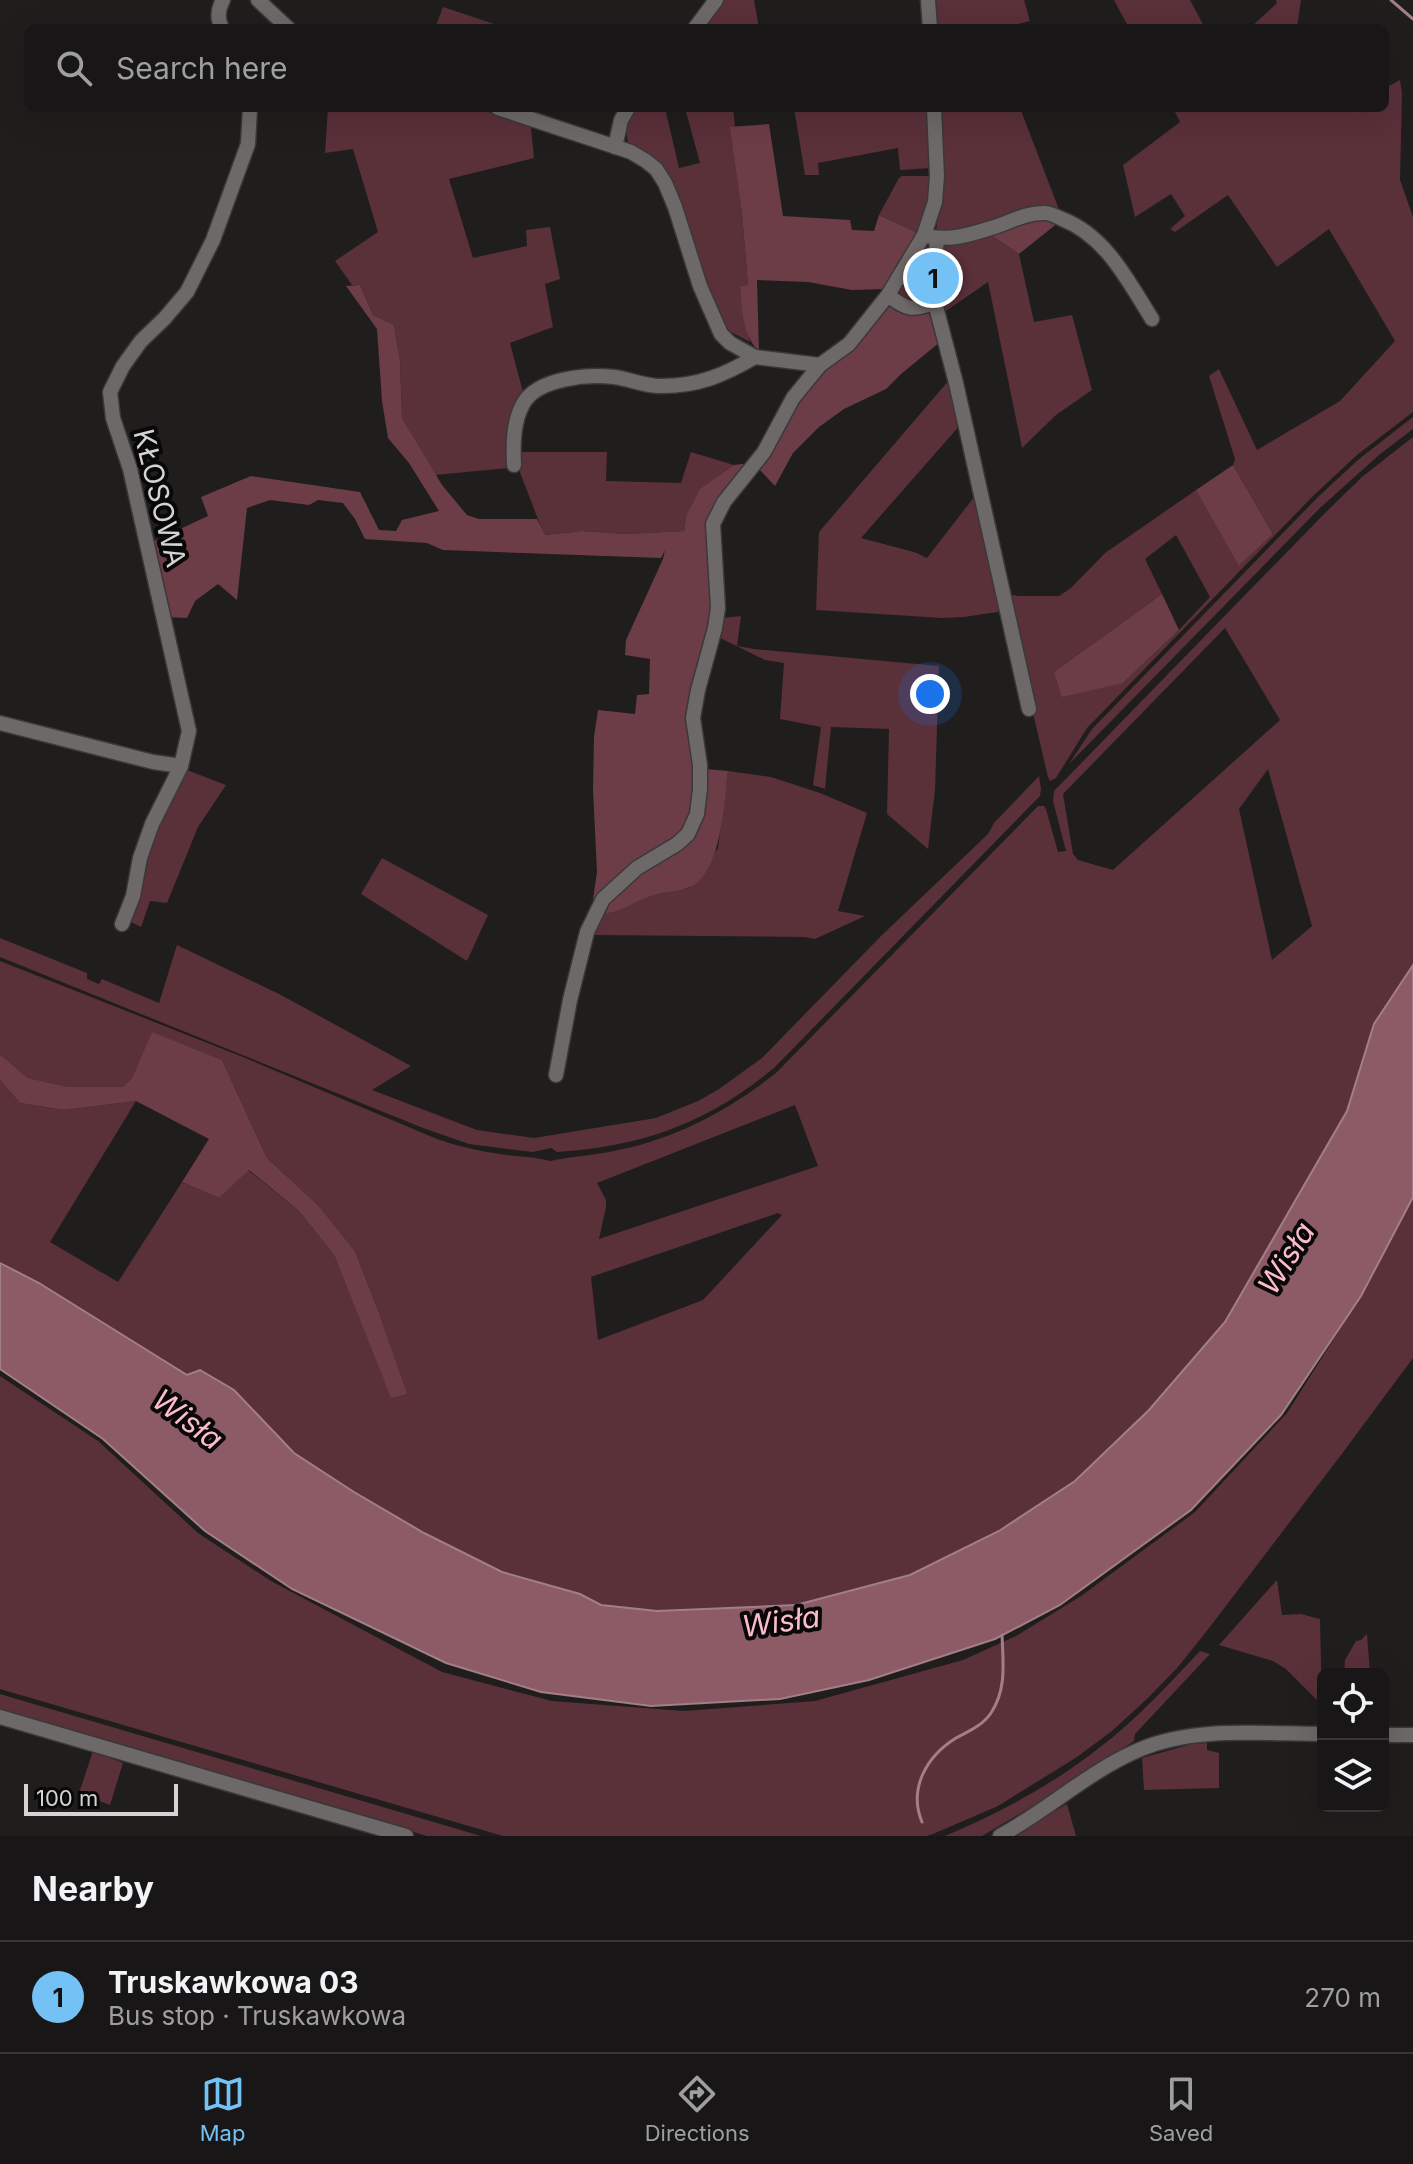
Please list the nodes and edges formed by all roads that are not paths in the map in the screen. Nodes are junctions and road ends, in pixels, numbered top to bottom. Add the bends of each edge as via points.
1 (223, 0) edge
2 (258, 0) edge
3 (716, 0) edge
4 (928, 0) edge
5 (220, 24) edge
6 (284, 24) edge
7 (698, 24) edge
8 (930, 24) edge
9 (250, 112) edge
10 (510, 112) edge
11 (626, 112) edge
12 (934, 112) edge
13 (615, 147) junction
14 (931, 237) junction
15 (888, 295) junction
16 (935, 303) junction
17 (1152, 319) dead end
18 (755, 357) junction
19 (820, 365) junction
20 (514, 465) dead end
21 (1029, 709) dead end
22 (0, 723) edge
23 (181, 766) junction
24 (122, 924) dead end
25 (556, 1075) dead end
26 (0, 1717) edge
27 (1317, 1734) edge
28 (1389, 1735) edge
29 (1413, 1735) edge
30 (406, 1836) edge
31 (1000, 1836) edge

1 - 5 street
2 - 6 street
3 - 7 street
4 - 8 street
9 - 23 street, KŁOSOWA via 248,144 213,240 187,292 141,341 110,392 189,731
10 - 13 street
11 - 13 street
12 - 14 street via 937,176
13 - 18 street via 656,169 721,334
14 - 15 street
14 - 16 street
14 - 17 street via 956,238 1047,213 1078,225 1104,247
15 - 16 street via 914,309
15 - 19 street via 849,344
16 - 21 street
18 - 19 street
18 - 20 street via 695,383 658,387 590,376 551,383 524,400
19 - 25 street via 713,524 718,608 693,718 700,765 697,814 677,844 637,868 603,899 587,932
22 - 23 street
23 - 24 street, KŁOSOWA via 152,824
26 - 30 street
27 - 31 street via 1201,1735 1154,1744 1108,1766
28 - 29 street

